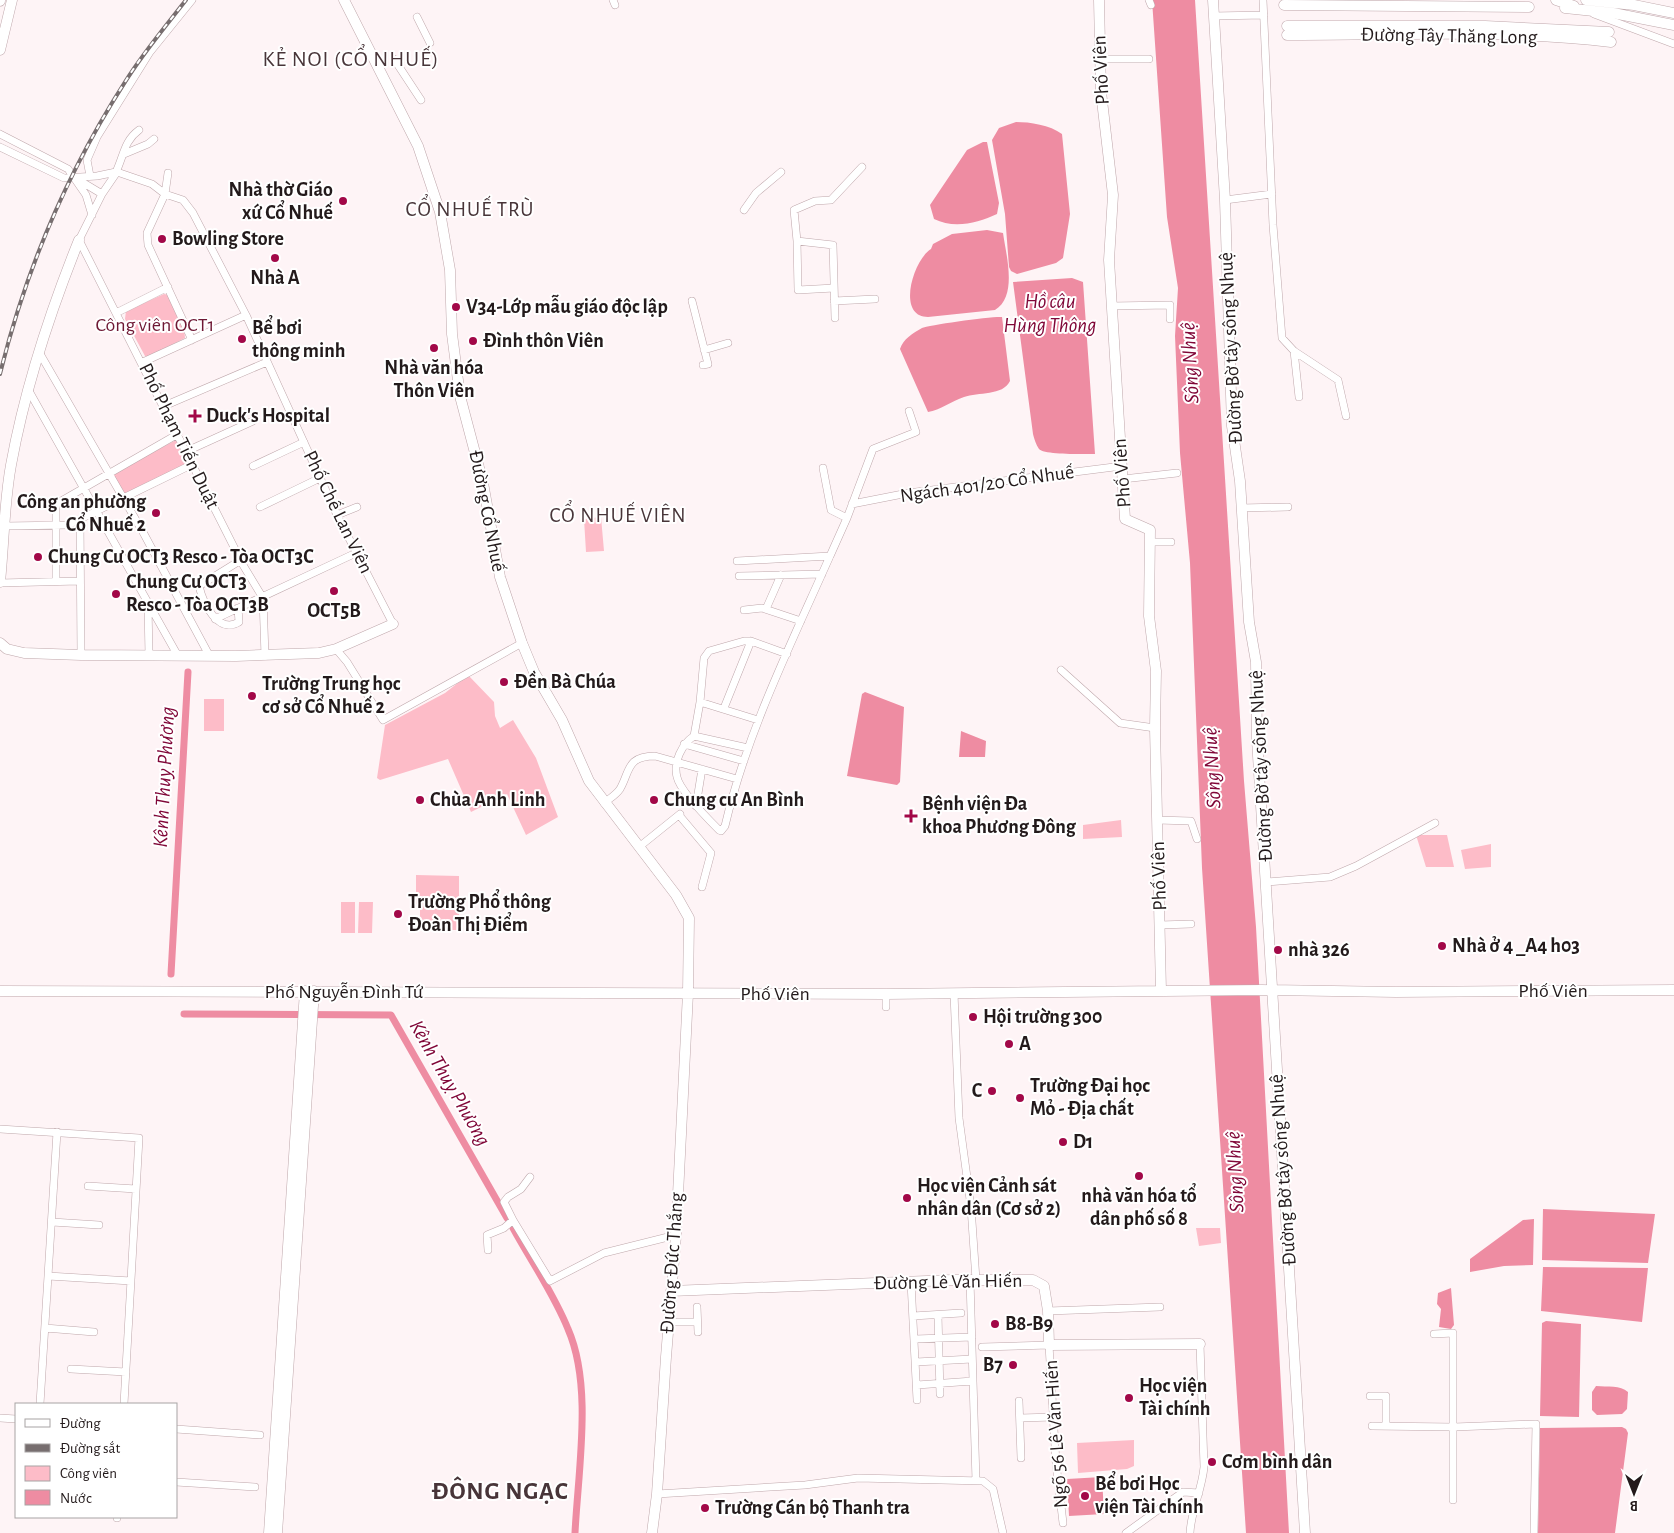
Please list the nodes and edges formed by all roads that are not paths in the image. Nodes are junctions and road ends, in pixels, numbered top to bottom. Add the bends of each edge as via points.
1 (12, 0) edge
2 (192, 0) edge
3 (344, 0) edge
4 (1099, 0) edge
5 (1212, 0) edge
6 (1263, 0) edge
7 (1556, 0) edge
8 (1284, 5) dead end
9 (1584, 5) edge
10 (1529, 7) dead end
11 (1565, 8) dead end
12 (1674, 13) edge
13 (1264, 15) junction
14 (417, 16) dead end
15 (1213, 16) junction
16 (1674, 25) edge
17 (1287, 31) dead end
18 (1610, 37) dead end
19 (430, 44) dead end
20 (1674, 44) edge
21 (0, 50) edge
22 (394, 59) dead end
23 (1100, 59) junction
24 (1149, 59) dead end
25 (421, 100) dead end
26 (139, 130) dead end
27 (0, 134) edge
28 (154, 139) dead end
29 (0, 147) edge
30 (124, 154) junction
31 (862, 167) dead end
32 (116, 172) junction
33 (781, 172) dead end
34 (168, 173) dead end
35 (72, 176) junction
36 (90, 176) junction
37 (102, 194) junction
38 (165, 194) junction
39 (1272, 194) junction
40 (1225, 200) junction
41 (744, 210) dead end
42 (92, 215) junction
43 (80, 240) junction
44 (798, 242) junction
45 (168, 287) junction
46 (834, 288) junction
47 (874, 299) dead end
48 (692, 301) dead end
49 (834, 302) junction
50 (1111, 306) junction
51 (118, 312) junction
52 (246, 315) junction
53 (835, 318) dead end
54 (1170, 319) dead end
55 (192, 340) junction
56 (728, 343) dead end
57 (704, 350) junction
58 (1294, 350) junction
59 (39, 352) junction
60 (142, 362) junction
61 (267, 362) junction
62 (703, 365) dead end
63 (29, 391) junction
64 (1299, 397) dead end
65 (164, 406) junction
66 (909, 412) dead end
67 (1346, 416) dead end
68 (253, 421) dead end
69 (178, 434) junction
70 (304, 442) junction
71 (187, 451) junction
72 (193, 464) junction
73 (253, 466) dead end
74 (1122, 466) junction
75 (823, 468) dead end
76 (1177, 473) dead end
77 (109, 474) junction
78 (320, 478) junction
79 (1123, 479) junction
80 (83, 487) junction
81 (123, 499) junction
82 (852, 504) junction
83 (260, 507) dead end
84 (357, 507) dead end
85 (1288, 507) dead end
86 (1241, 508) junction
87 (97, 512) junction
88 (337, 515) junction
89 (847, 518) junction
90 (80, 520) junction
91 (5, 526) junction
92 (56, 526) junction
93 (1150, 542) junction
94 (1171, 542) dead end
95 (358, 552) junction
96 (830, 556) junction
97 (241, 560) junction
98 (736, 560) dead end
99 (822, 574) junction
100 (781, 575) junction
101 (739, 576) dead end
102 (79, 581) junction
103 (0, 582) edge
104 (56, 582) junction
105 (263, 598) junction
106 (148, 602) junction
107 (238, 608) junction
108 (766, 609) junction
109 (744, 610) dead end
110 (215, 619) junction
111 (802, 621) junction
112 (394, 624) joint
113 (748, 641) junction
114 (0, 642) edge
115 (714, 642) dead end
116 (522, 643) junction
117 (720, 647) junction
118 (336, 649) junction
119 (787, 654) junction
120 (81, 655) junction
121 (149, 655) junction
122 (208, 655) junction
123 (178, 656) junction
124 (264, 656) junction
125 (1061, 670) dead end
126 (700, 702) junction
127 (724, 708) junction
128 (758, 720) junction
129 (1155, 728) junction
130 (694, 736) junction
131 (684, 744) junction
132 (748, 748) junction
133 (744, 761) junction
134 (677, 762) junction
135 (702, 769) junction
136 (737, 779) junction
137 (604, 803) junction
138 (696, 806) junction
139 (1157, 820) junction
140 (1435, 823) dead end
141 (1197, 839) dead end
142 (639, 847) junction
143 (1266, 882) junction
144 (702, 887) dead end
145 (1191, 924) dead end
146 (1160, 925) junction
147 (1268, 990) junction
148 (1674, 990) edge
149 (0, 991) edge
150 (310, 991) junction
151 (1161, 991) junction
152 (688, 993) junction
153 (954, 993) junction
154 (886, 994) junction
155 (886, 1007) dead end
156 (308, 1024) junction
157 (0, 1129) edge
158 (57, 1132) junction
159 (530, 1178) dead end
160 (88, 1186) dead end
161 (136, 1189) junction
162 (52, 1222) junction
163 (508, 1224) junction
164 (99, 1225) dead end
165 (676, 1235) junction
166 (488, 1250) dead end
167 (48, 1276) junction
168 (973, 1280) junction
169 (131, 1281) junction
170 (911, 1282) junction
171 (670, 1291) junction
172 (697, 1307) dead end
173 (1160, 1307) dead end
174 (1048, 1311) junction
175 (961, 1313) dead end
176 (938, 1315) junction
177 (913, 1316) junction
178 (668, 1322) junction
179 (698, 1322) junction
180 (45, 1328) junction
181 (94, 1332) dead end
182 (698, 1332) dead end
183 (1434, 1334) dead end
184 (972, 1337) junction
185 (939, 1338) junction
186 (915, 1340) junction
187 (1200, 1344) joint
188 (1049, 1345) junction
189 (982, 1347) dead end
190 (972, 1359) junction
191 (939, 1360) junction
192 (916, 1362) junction
193 (71, 1369) dead end
194 (126, 1372) junction
195 (973, 1382) junction
196 (940, 1383) junction
197 (917, 1385) junction
198 (940, 1394) dead end
199 (1370, 1396) dead end
200 (917, 1400) dead end
201 (1019, 1401) dead end
202 (40, 1403) edge
203 (124, 1403) edge
204 (1054, 1417) junction
205 (0, 1418) edge
206 (1020, 1418) junction
207 (15, 1419) edge
208 (1372, 1426) dead end
209 (1386, 1426) junction
210 (1454, 1426) junction
211 (178, 1429) edge
212 (260, 1435) dead end
213 (1020, 1458) dead end
214 (976, 1481) junction
215 (178, 1482) edge
216 (255, 1487) dead end
217 (1199, 1493) junction
218 (658, 1494) junction
219 (1452, 1500) dead end
220 (1063, 1523) dead end
221 (1130, 1532) edge
222 (269, 1533) edge
223 (276, 1533) edge
224 (652, 1533) edge
225 (1003, 1533) edge
226 (1190, 1533) edge
227 (1305, 1533) edge
228 (1534, 1533) edge

1 - 21 street
2 - 36 street via 150,52 97,137 88,160
3 - 116 street, Đường Cổ Nhuế via 418,146 440,212 450,270 452,334 460,396 483,483 500,577
4 - 23 street, Phố Viên
5 - 15 street, Đường Bờ tây sông Nhuệ
6 - 13 street
7 - 9 street
8 - 10 street, Đường Tây Thăng Long
9 - 11 street
9 - 12 street via 1634,5
9 - 16 street
9 - 20 street
13 - 15 street
13 - 39 street
14 - 19 street
15 - 40 street, Đường Bờ tây sông Nhuệ
17 - 18 street, Đường Tây Thăng Long via 1485,26
22 - 25 street
23 - 24 street
23 - 50 street, Phố Viên via 1113,195 1109,260
26 - 30 street via 124,146
27 - 35 street via 68,169
28 - 30 street
29 - 35 street via 64,178
30 - 32 street
31 - 44 street via 831,200 815,201 794,210
32 - 36 street
32 - 37 street
32 - 38 street, Phố Chế Lan Viên via 152,184
33 - 41 street via 756,193
34 - 38 street
35 - 36 street
35 - 37 street
35 - 42 street via 86,196
37 - 42 street
38 - 45 street via 147,233 148,245
38 - 52 street, Phố Chế Lan Viên via 184,200 193,213
39 - 40 street
39 - 58 street via 1282,338
40 - 86 street, Đường Bờ tây sông Nhuệ via 1232,426
42 - 43 street
43 - 51 street, Phố Phạm Tiến Duật
43 - 59 street via 57,294
44 - 46 street via 833,245
44 - 46 street via 798,290
45 - 51 street
45 - 55 street
46 - 49 street
47 - 49 street
48 - 57 street
49 - 53 street
50 - 54 street via 1170,305
50 - 74 street, Phố Viên
51 - 60 street, Phố Phạm Tiến Duật
52 - 55 street
52 - 61 street, Phố Chế Lan Viên
55 - 60 street
56 - 57 street
57 - 62 street via 708,364
58 - 64 street
58 - 67 street via 1338,380
59 - 63 street
59 - 77 street
60 - 65 street, Phố Phạm Tiến Duật
61 - 65 street
61 - 70 street, Phố Chế Lan Viên
63 - 80 street
63 - 91 street via 11,467
65 - 69 street, Phố Phạm Tiến Duật
66 - 82 street via 916,432 873,449
68 - 71 street
69 - 71 street, Phố Phạm Tiến Duật
69 - 77 street
70 - 73 street
70 - 78 street, Phố Chế Lan Viên
71 - 72 street, Phố Phạm Tiến Duật
72 - 81 street
72 - 97 street, Phố Phạm Tiến Duật
74 - 79 street, Phố Viên
74 - 82 street, Ngách 401/20 Cổ Nhuế via 908,493
75 - 89 street via 831,510
76 - 79 street
77 - 80 street
77 - 81 street
78 - 83 street
78 - 88 street, Phố Chế Lan Viên
79 - 93 street, Phố Viên via 1125,519 1150,530
80 - 87 street
80 - 92 street via 56,504
81 - 87 street
81 - 122 street
82 - 89 street
84 - 88 street
85 - 86 street
86 - 143 street, Đường Bờ tây sông Nhuệ via 1249,622 1256,662
87 - 90 street
87 - 106 street
88 - 95 street, Phố Chế Lan Viên
89 - 96 street
90 - 92 street
90 - 102 street
91 - 92 street
91 - 103 street
92 - 104 street
93 - 94 street
93 - 129 street, Phố Viên via 1149,616 1156,671
95 - 105 street
95 - 112 street, Phố Chế Lan Viên
96 - 98 street
96 - 99 street
97 - 105 street, Phố Phạm Tiến Duật
97 - 110 street via 199,586
99 - 100 street
99 - 111 street
100 - 101 street
100 - 108 street
102 - 104 street
102 - 120 street
103 - 104 street
105 - 107 street
105 - 124 street, Phố Phạm Tiến Duật
106 - 121 street
106 - 123 street
107 - 110 street
107 - 110 street via 239,622 235,625 221,625
108 - 109 street
108 - 111 street
111 - 119 street
112 - 118 street
113 - 117 street
113 - 119 street
113 - 127 street
114 - 120 street via 7,649 24,653
115 - 117 street
116 - 118 street via 383,720
116 - 137 street, Đường Cổ Nhuế via 589,781
117 - 126 street via 704,658
118 - 124 street
119 - 128 street
120 - 121 street
121 - 123 street
122 - 123 street
122 - 124 street
125 - 129 street via 1120,723
126 - 127 street
126 - 130 street
127 - 128 street
128 - 132 street
129 - 139 street, Phố Viên
130 - 131 street
130 - 132 street
131 - 133 street
131 - 134 street
132 - 133 street
133 - 136 street
134 - 135 street
134 - 137 street via 655,756 639,759 627,769 618,792
134 - 138 street via 677,778
135 - 136 street
135 - 138 street
136 - 138 street via 721,831
137 - 142 street, Đường Cổ Nhuế
139 - 141 street via 1192,821
139 - 146 street, Phố Viên
140 - 143 street via 1330,877
142 - 144 street via 679,814 711,853
142 - 152 street, Đường Cổ Nhuế via 689,918
143 - 147 street, Đường Bờ tây sông Nhuệ
145 - 146 street
146 - 151 street, Phố Viên
147 - 148 street, Phố Viên
147 - 151 street, Phố Viên
147 - 227 street, Đường Bờ tây sông Nhuệ
149 - 150 street, Phố Nguyễn Đình Tứ
150 - 152 street, Phố Nguyễn Đình Tứ
150 - 156 street
151 - 153 street, Phố Viên
152 - 154 street, Phố Viên
152 - 165 street, Đường Đức Thắng
153 - 154 street, Phố Viên
153 - 168 street via 959,1118 970,1200
154 - 155 street
156 - 222 street
156 - 223 street
157 - 158 street
158 - 161 street via 139,1138
158 - 162 street
159 - 163 street via 504,1202
160 - 161 street
161 - 169 street
162 - 164 street
162 - 167 street
163 - 165 street via 550,1281 604,1253
163 - 166 street via 488,1235
165 - 171 street, Đường Đức Thắng
167 - 169 street
167 - 180 street
168 - 170 street, Đường Lê Văn Hiến
168 - 174 street, Đường Lê Văn Hiến via 1033,1280 1044,1286
168 - 184 street
169 - 194 street
170 - 171 street, Đường Lê Văn Hiến
170 - 177 street
171 - 178 street, Đường Đức Thắng
172 - 179 street
173 - 174 street
174 - 188 street, Đường Lê Văn Hiến
175 - 176 street
176 - 177 street
176 - 185 street
177 - 186 street
178 - 179 street
178 - 218 street, Đường Đức Thắng
179 - 182 street
180 - 181 street
180 - 202 street
183 - 210 street via 1453,1334
184 - 185 street
184 - 190 street
185 - 186 street
185 - 191 street
186 - 192 street
187 - 188 street
187 - 217 street via 1204,1467
188 - 189 street
188 - 204 street, Ngõ 56 Lê Văn Hiến
190 - 191 street
190 - 195 street
191 - 192 street
191 - 196 street
192 - 197 street
193 - 194 street
194 - 203 street
195 - 196 street
195 - 214 street
196 - 197 street
196 - 198 street
197 - 200 street
199 - 209 street via 1386,1396
201 - 206 street
204 - 206 street
204 - 220 street, Ngõ 56 Lê Văn Hiến
205 - 207 street
206 - 213 street
208 - 209 street
209 - 210 street
210 - 219 street
210 - 228 street via 1536,1424
211 - 212 street
214 - 218 street via 858,1478 805,1485
214 - 225 street via 989,1483 993,1489
215 - 216 street
217 - 221 street via 1184,1492
217 - 226 street
218 - 224 street, Đường Đức Thắng

